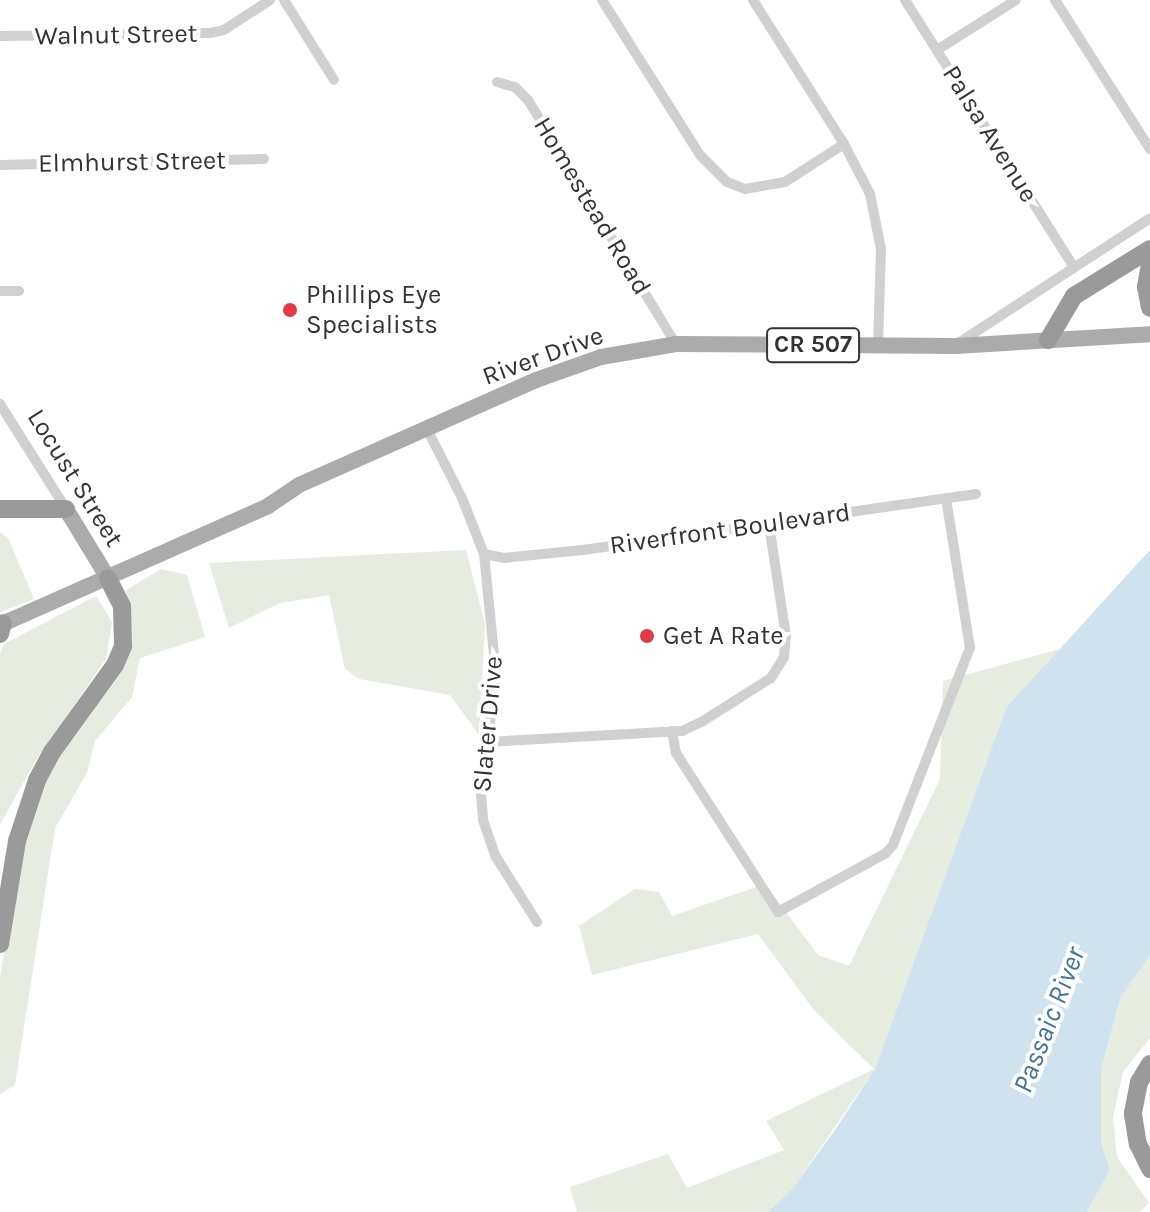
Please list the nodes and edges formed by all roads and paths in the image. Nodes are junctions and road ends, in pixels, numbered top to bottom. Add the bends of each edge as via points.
1 (270, 0) edge
2 (284, 0) edge
3 (602, 0) edge
4 (753, 0) edge
5 (905, 0) edge
6 (1016, 0) edge
7 (1055, 0) edge
8 (0, 36) edge
9 (937, 50) junction
10 (334, 80) dead end
11 (497, 82) dead end
12 (844, 144) junction
13 (1150, 149) edge
14 (264, 159) dead end
15 (0, 165) edge
16 (1150, 218) edge
17 (1150, 249) edge
18 (1150, 264) edge
19 (1074, 267) junction
20 (0, 291) edge
21 (19, 291) dead end
22 (1150, 308) edge
23 (1150, 334) edge
24 (1048, 340) junction
25 (676, 344) junction
26 (878, 344) junction
27 (956, 346) junction
28 (0, 404) edge
29 (427, 429) junction
30 (976, 494) dead end
31 (946, 498) junction
32 (0, 509) edge
33 (66, 509) junction
34 (769, 525) junction
35 (484, 554) junction
36 (108, 578) junction
37 (1, 627) edge
38 (672, 731) junction
39 (486, 742) junction
40 (537, 922) dead end
41 (0, 944) edge
42 (1150, 1064) edge
43 (1150, 1169) edge

1 - 8 street, Walnut Street via 224,30 210,33
2 - 10 street
3 - 12 street via 700,155 727,182 745,189 785,182
4 - 12 street
5 - 9 street, Palsa Avenue
6 - 9 street
7 - 13 street
9 - 19 street, Palsa Avenue
11 - 25 street, Homestead Road via 515,87 528,100
12 - 26 street via 878,221
14 - 15 street, Elmhurst Street
16 - 19 street
17 - 24 highway via 1086,285
18 - 22 highway
19 - 27 street
20 - 21 street
23 - 24 main road, River Drive / CR 507
24 - 27 main road, River Drive / CR 507
25 - 26 main road, River Drive / CR 507
25 - 29 main road, River Drive / CR 507 via 569,367
26 - 27 main road, River Drive / CR 507
28 - 33 street, Locust Street
29 - 35 street, Slater Drive
29 - 36 main road, River Drive / CR 507
30 - 31 street, Riverfront Boulevard
31 - 34 street, Riverfront Boulevard
31 - 38 street via 970,648 886,853 778,912 676,753
32 - 33 highway
33 - 36 main road, Locust Street
34 - 35 street, Riverfront Boulevard via 504,558
34 - 38 street via 786,636 781,664 771,678 703,721
35 - 39 street, Slater Drive via 496,675
36 - 37 main road, River Drive / CR 507
36 - 41 highway via 122,606 123,646 37,780 17,841
38 - 39 street
39 - 40 street, Slater Drive via 481,795 486,832
42 - 43 highway via 1139,1082 1133,1114 1138,1144

